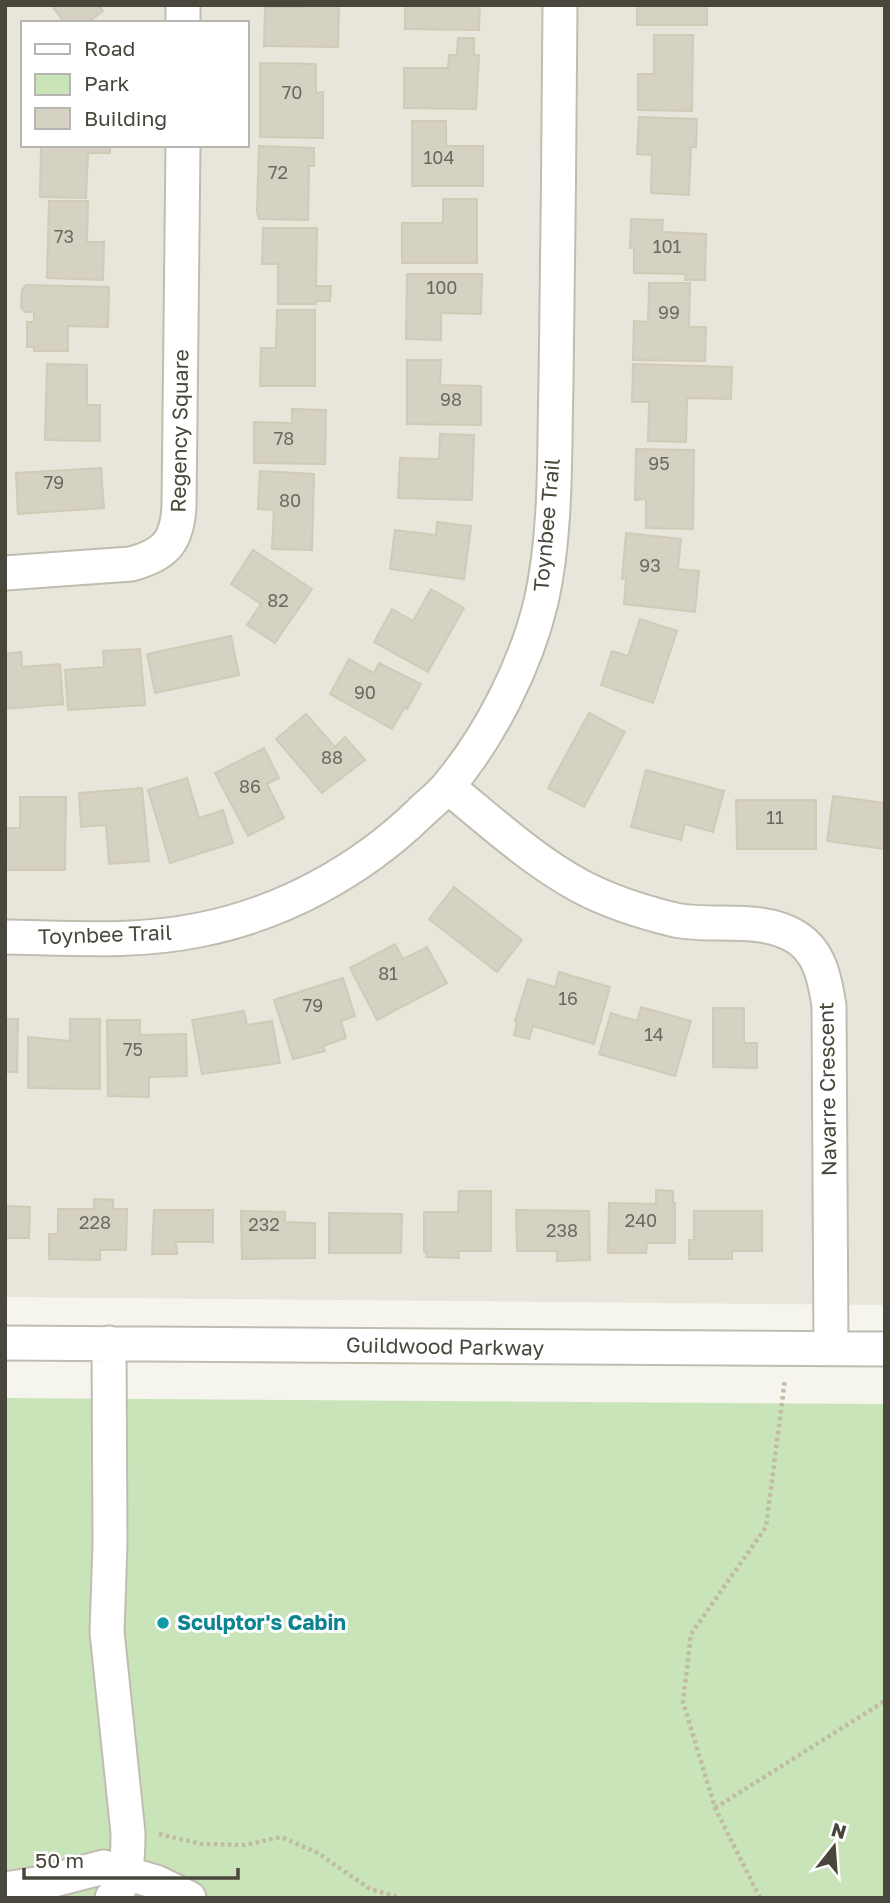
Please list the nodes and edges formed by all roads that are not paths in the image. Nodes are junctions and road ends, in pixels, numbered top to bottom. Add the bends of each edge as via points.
1 (560, 5) edge
2 (183, 147) edge
3 (5, 573) edge
4 (448, 787) junction
5 (5, 937) edge
6 (5, 1343) edge
7 (109, 1343) junction
8 (831, 1348) junction
9 (885, 1349) edge
10 (118, 1885) edge
11 (5, 1889) edge
12 (189, 1898) edge

1 - 4 street, Toynbee Trail via 557,330 550,537 541,602 492,724
2 - 3 street, Regency Square via 179,507 172,540 148,560 131,564
4 - 5 street, Toynbee Trail via 400,833 345,873 290,901 242,918 156,937
4 - 8 street, Navarre Crescent via 560,874 606,899 680,921 780,929 809,947 822,972 829,1006
6 - 7 street, Guildwood Parkway
7 - 8 street, Guildwood Parkway
7 - 10 street via 107,1632 127,1826 127,1858
8 - 9 street, Guildwood Parkway
10 - 11 street via 104,1867
10 - 12 street via 156,1882

